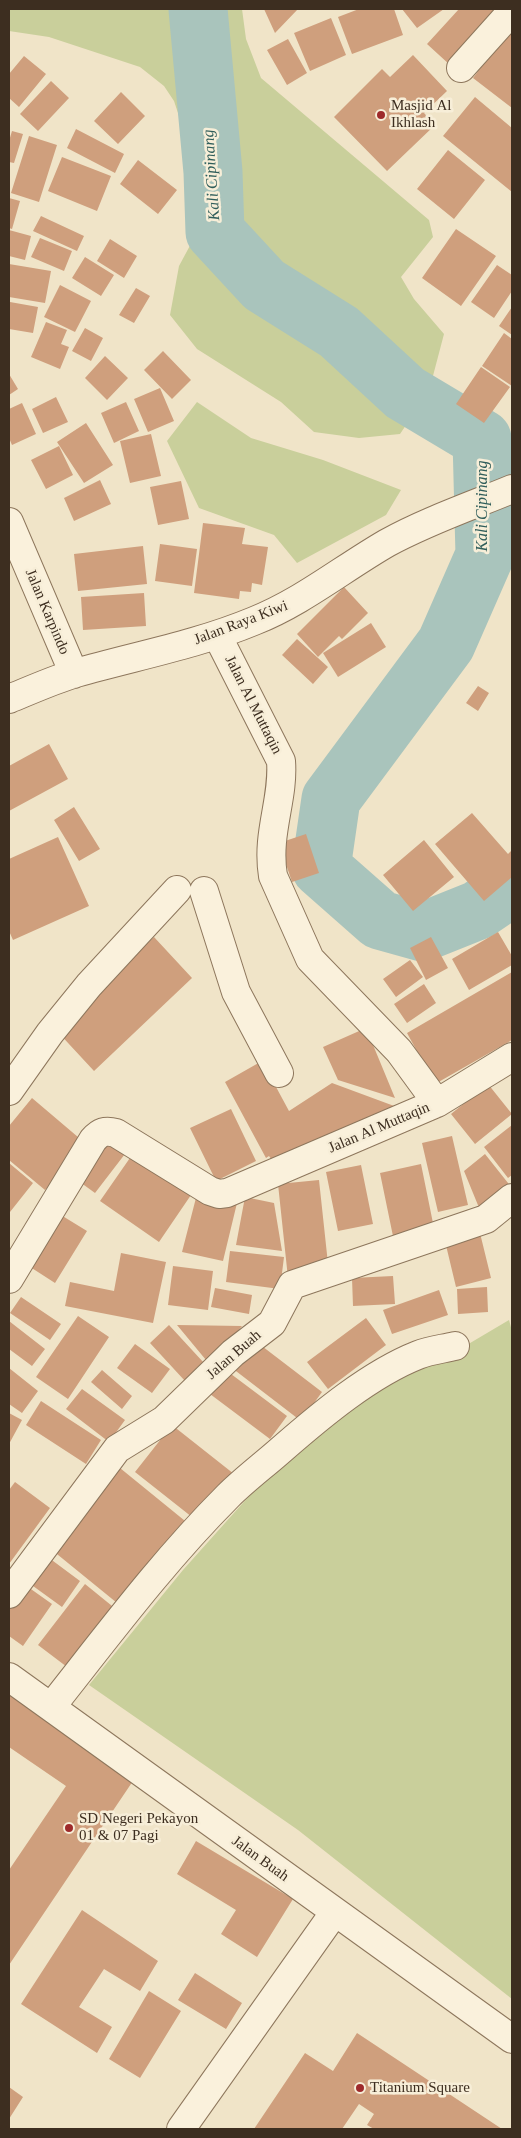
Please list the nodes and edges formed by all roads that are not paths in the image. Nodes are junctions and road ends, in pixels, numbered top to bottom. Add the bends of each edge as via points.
1 (512, 11) edge
2 (461, 68) dead end
3 (512, 489) edge
4 (9, 522) edge
5 (217, 635) junction
6 (74, 674) junction
7 (9, 699) edge
8 (512, 1057) edge
9 (279, 1073) dead end
10 (9, 1091) edge
11 (437, 1103) junction
12 (512, 1198) edge
13 (9, 1280) edge
14 (455, 1346) dead end
15 (9, 1594) edge
16 (9, 1677) edge
17 (51, 1707) junction
18 (334, 1913) junction
19 (512, 2039) edge
20 (181, 2129) edge

1 - 2 street
3 - 5 street, Jalan Raya Kiwi via 390,542 286,608
4 - 6 street, Jalan Karpindo
5 - 6 street, Jalan Raya Kiwi
5 - 11 street, Jalan Al Muttaqin via 281,761 282,773 271,838 271,864 273,876 310,959 399,1051
6 - 7 street, Jalan Raya Kiwi
8 - 11 street
9 - 10 street via 236,992 191,890 89,985
11 - 13 street, Jalan Al Muttaqin via 219,1194 116,1133 100,1132
12 - 15 street, Jalan Buah via 486,1219 292,1285 272,1323 233,1353 164,1420 117,1449
14 - 17 street via 420,1354 350,1394 317,1418 230,1494 138,1596
16 - 17 street, Jalan Buah
17 - 18 street, Jalan Buah
18 - 19 street, Jalan Buah
18 - 20 street

